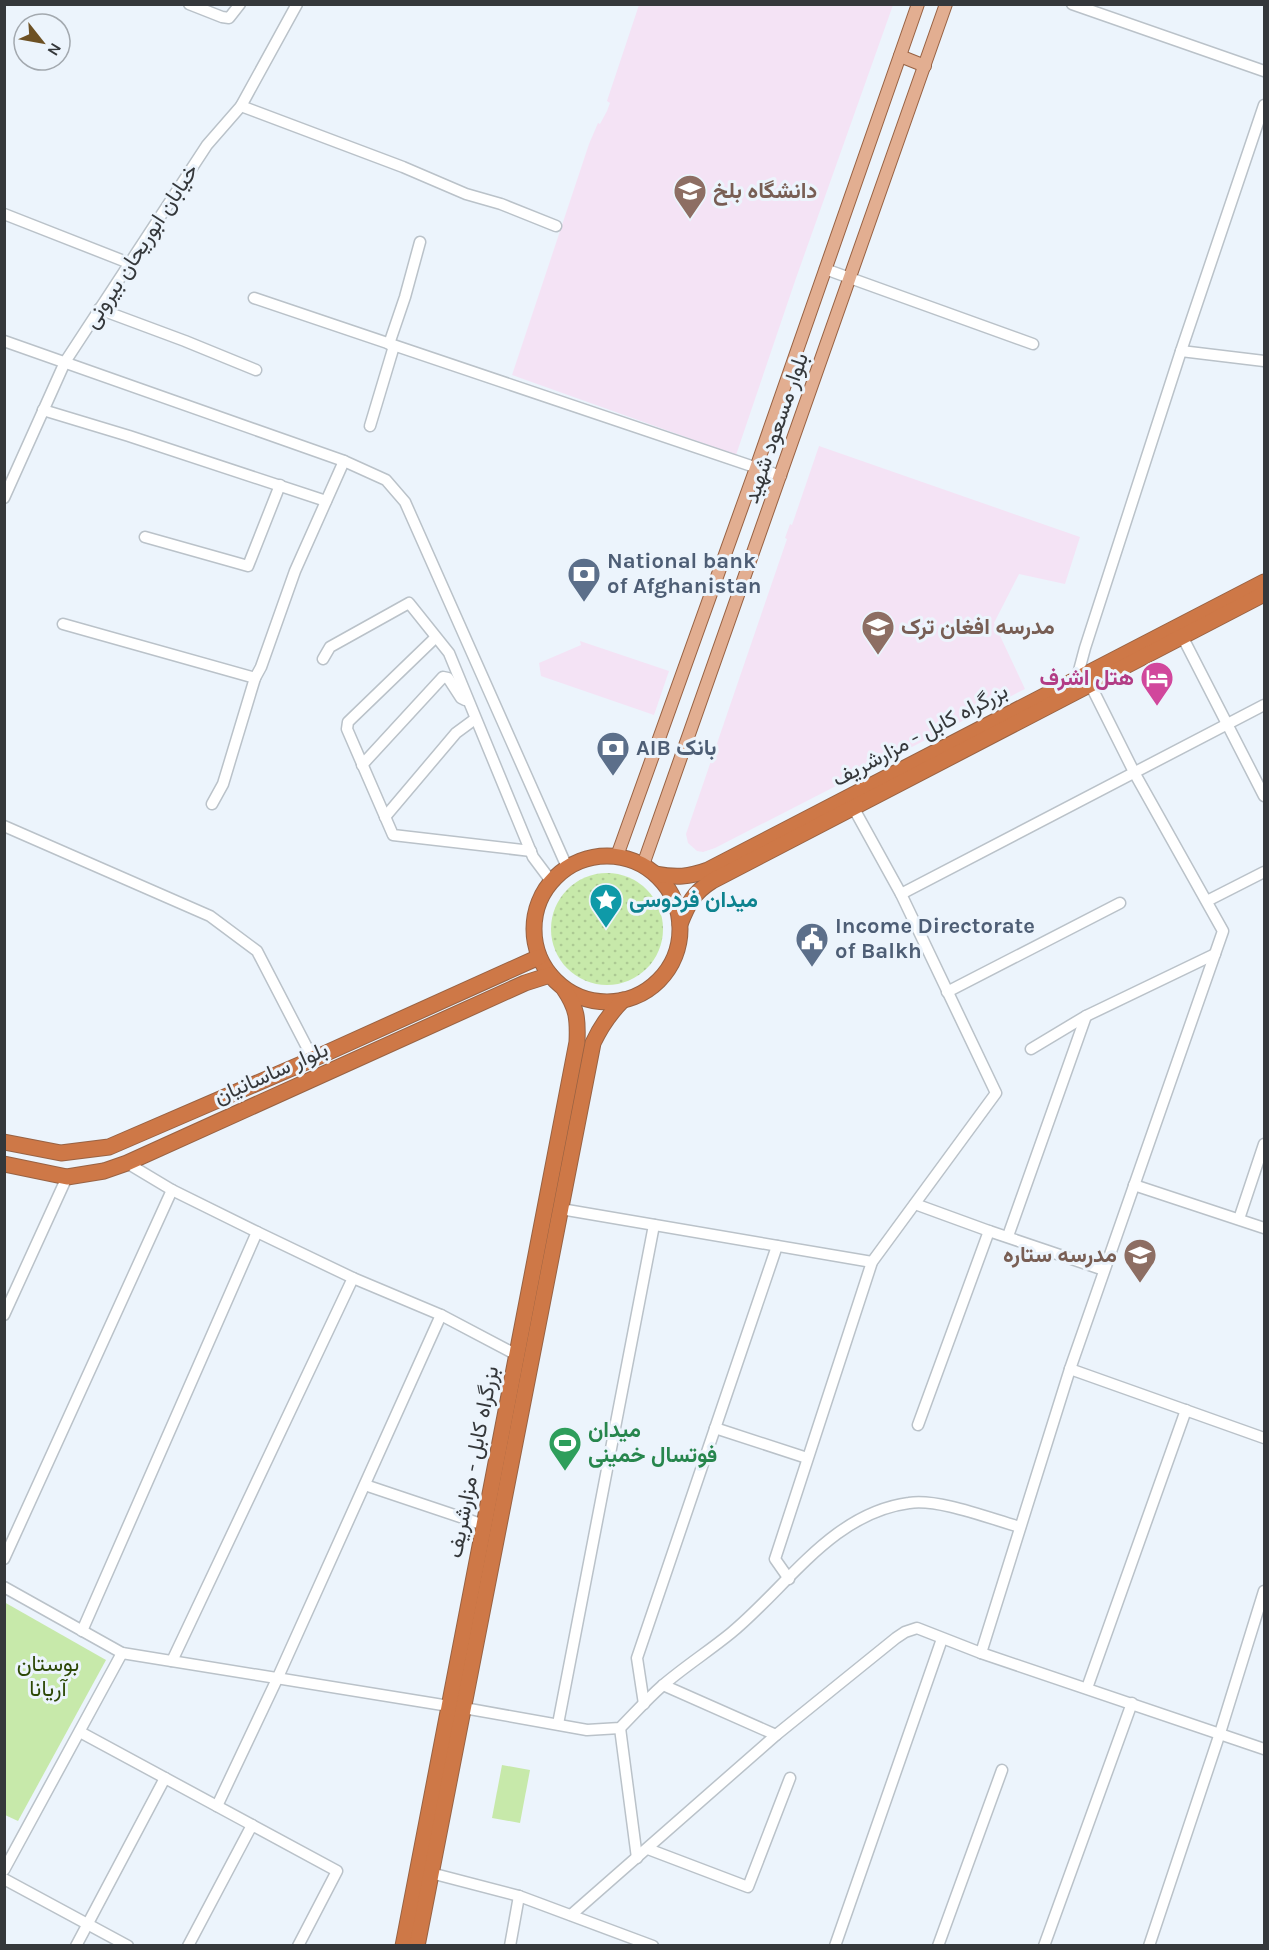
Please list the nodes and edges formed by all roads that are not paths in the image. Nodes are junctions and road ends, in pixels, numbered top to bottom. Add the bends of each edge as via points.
1 (189, 4) edge
2 (240, 4) edge
3 (297, 4) edge
4 (918, 4) edge
5 (946, 4) edge
6 (1072, 4) edge
7 (900, 56) junction
8 (925, 66) junction
9 (1264, 71) edge
10 (1264, 105) edge
11 (241, 106) junction
12 (4, 214) edge
13 (556, 226) dead end
14 (420, 242) dead end
15 (129, 263) junction
16 (825, 269) junction
17 (850, 279) junction
18 (254, 298) dead end
19 (99, 309) junction
20 (4, 340) edge
21 (1033, 344) dead end
22 (392, 345) junction
23 (1181, 351) junction
24 (1264, 361) edge
25 (65, 362) junction
26 (256, 370) dead end
27 (43, 410) junction
28 (370, 426) dead end
29 (344, 461) junction
30 (756, 468) junction
31 (781, 476) junction
32 (280, 485) junction
33 (4, 498) edge
34 (326, 501) junction
35 (145, 537) dead end
36 (1264, 582) edge
37 (1264, 594) edge
38 (63, 624) dead end
39 (1182, 636) junction
40 (435, 638) junction
41 (323, 659) dead end
42 (255, 678) junction
43 (1084, 681) junction
44 (468, 702) junction
45 (1264, 705) edge
46 (475, 719) junction
47 (1228, 724) junction
48 (362, 765) junction
49 (1135, 774) junction
50 (1264, 796) edge
51 (212, 804) dead end
52 (853, 807) junction
53 (385, 817) junction
54 (4, 826) edge
55 (774, 843) junction
56 (531, 851) junction
57 (617, 856) junction
58 (643, 865) junction
59 (567, 867) junction
60 (1264, 872) edge
61 (656, 874) junction
62 (551, 881) junction
63 (901, 894) junction
64 (1207, 901) junction
65 (1120, 903) dead end
66 (680, 924) junction
67 (1215, 954) junction
68 (539, 957) junction
69 (550, 975) junction
70 (564, 989) junction
71 (947, 992) junction
72 (623, 1000) junction
73 (1086, 1016) junction
74 (1031, 1049) dead end
75 (313, 1059) junction
76 (4, 1142) edge
77 (1264, 1144) edge
78 (127, 1163) junction
79 (4, 1164) edge
80 (67, 1177) junction
81 (1134, 1185) junction
82 (172, 1191) junction
83 (915, 1204) junction
84 (561, 1209) junction
85 (1239, 1219) junction
86 (654, 1225) junction
87 (1264, 1228) edge
88 (989, 1231) junction
89 (257, 1232) junction
90 (1008, 1236) junction
91 (777, 1246) junction
92 (872, 1262) junction
93 (1104, 1270) junction
94 (353, 1278) junction
95 (4, 1315) edge
96 (441, 1315) junction
97 (517, 1355) junction
98 (1070, 1369) junction
99 (1186, 1410) junction
100 (918, 1425) dead end
101 (715, 1428) junction
102 (1264, 1438) edge
103 (807, 1458) junction
104 (365, 1485) junction
105 (484, 1525) junction
106 (1020, 1527) junction
107 (4, 1559) edge
108 (789, 1579) junction
109 (4, 1587) edge
110 (1264, 1591) edge
111 (82, 1631) junction
112 (942, 1639) junction
113 (122, 1653) junction
114 (981, 1653) junction
115 (172, 1661) junction
116 (278, 1677) junction
117 (663, 1685) junction
118 (1087, 1688) junction
119 (1132, 1703) junction
120 (644, 1704) junction
121 (456, 1707) junction
122 (558, 1724) junction
123 (620, 1728) junction
124 (80, 1732) junction
125 (1220, 1733) junction
126 (777, 1735) junction
127 (1264, 1749) edge
128 (1002, 1770) dead end
129 (165, 1778) junction
130 (790, 1778) dead end
131 (217, 1806) junction
132 (252, 1825) junction
133 (648, 1849) junction
134 (637, 1858) junction
135 (4, 1870) edge
136 (424, 1871) junction
137 (4, 1879) edge
138 (519, 1896) junction
139 (571, 1915) junction
140 (88, 1924) junction
141 (76, 1946) edge
142 (128, 1946) edge
143 (188, 1946) edge
144 (298, 1946) edge
145 (403, 1946) edge
146 (417, 1946) edge
147 (510, 1946) edge
148 (653, 1946) edge
149 (835, 1946) edge
150 (938, 1946) edge
151 (1044, 1946) edge
152 (1149, 1946) edge

1 - 2 street via 229,18
3 - 11 street, خیابان ابوریحان بیرونی
4 - 7 main road, بلوار مسعود شهید
5 - 8 main road, بلوار مسعود شهید
6 - 9 street
7 - 8 main road
7 - 16 main road, بلوار مسعود شهید
8 - 17 main road, بلوار مسعود شهید
10 - 23 street
11 - 13 street
11 - 15 street, خیابان ابوریحان بیرونی via 207,145
12 - 15 street
14 - 22 street
15 - 19 street, خیابان ابوریحان بیرونی
16 - 17 street
16 - 30 main road, بلوار مسعود شهید
17 - 21 street
17 - 31 main road, بلوار مسعود شهید
18 - 22 street
19 - 25 street, خیابان ابوریحان بیرونی
19 - 26 street
20 - 25 street
22 - 28 street
22 - 30 street
23 - 24 street
23 - 43 street via 1085,648
25 - 27 street, خیابان ابوریحان بیرونی
25 - 29 street
27 - 32 street
27 - 33 street, خیابان ابوریحان بیرونی
29 - 34 street
29 - 59 street via 386,480 405,502
30 - 31 street
30 - 57 main road, بلوار مسعود شهید
31 - 58 main road, بلوار مسعود شهید
32 - 34 street
32 - 35 street via 248,566
34 - 42 street
36 - 43 highway, بزرگراه کابل - مزارشریف
37 - 39 highway, بزرگراه کابل - مزارشریف
38 - 42 street
39 - 43 highway, بزرگراه کابل - مزارشریف
39 - 47 street
40 - 41 street via 409,603 330,647
40 - 44 street via 449,653
40 - 48 street via 348,722 347,729
42 - 51 street via 222,784
43 - 49 street
43 - 52 highway, بزرگراه کابل - مزارشریف
43 - 55 highway, بزرگراه کابل - مزارشریف
44 - 46 street
44 - 48 street via 443,677
45 - 47 street
46 - 53 street via 456,733
46 - 56 street
47 - 49 street
47 - 50 street
48 - 53 street
49 - 63 street
49 - 64 street
52 - 55 highway, بزرگراه کابل - مزارشریف
52 - 63 street
53 - 56 street via 393,836
54 - 75 street via 210,916 257,951
55 - 61 highway, بزرگراه کابل - مزارشریف via 690,877
55 - 66 highway, بزرگراه کابل - مزارشریف via 699,890 687,905
56 - 62 street
57 - 58 highway
57 - 59 highway via 591,857
58 - 61 highway
59 - 62 highway
60 - 64 street
61 - 66 highway via 677,905
62 - 68 highway via 535,918
63 - 71 street
64 - 67 street via 1223,931
65 - 71 street
66 - 72 highway via 679,944 659,980 642,993
67 - 73 street
67 - 81 street
68 - 69 highway
68 - 75 highway, بلوار ساسانیان
69 - 70 highway
69 - 78 highway, بلوار ساسانیان
70 - 72 highway via 603,1002
70 - 97 highway, بزرگراه کابل - مزارشریف via 574,1004 577,1042
71 - 83 street via 996,1093
72 - 84 highway, بزرگراه کابل - مزارشریف via 600,1027 593,1043
73 - 74 street
73 - 90 street
75 - 76 highway, بلوار ساسانیان via 109,1147 61,1153
77 - 85 street
78 - 80 highway, بلوار ساسانیان
78 - 82 street
79 - 80 highway, بلوار ساسانیان
80 - 95 street
81 - 85 street
81 - 93 street
82 - 89 street
82 - 107 street
83 - 88 street
83 - 92 street
84 - 86 street
84 - 121 highway, بزرگراه کابل - مزارشریف
85 - 87 street
86 - 91 street
86 - 122 street
88 - 90 street
88 - 100 street
89 - 94 street
89 - 111 street
90 - 93 street
91 - 92 street
91 - 101 street
92 - 103 street
93 - 98 street
94 - 96 street
94 - 115 street
96 - 97 street
96 - 104 street
97 - 105 highway, بزرگراه کابل - مزارشریف
98 - 99 street
98 - 106 street
99 - 102 street
99 - 118 street
101 - 103 street
101 - 120 street via 637,1658
103 - 108 street via 775,1559
104 - 105 street
104 - 116 street
105 - 121 highway, بزرگراه کابل - مزارشریف
106 - 108 street via 936,1504 910,1502 850,1523
106 - 114 street
108 - 117 street via 732,1632
109 - 111 street
110 - 125 street
111 - 113 street
112 - 114 street
112 - 126 street via 917,1629 905,1632
112 - 149 street
113 - 115 street
113 - 124 street
114 - 118 street
115 - 116 street
116 - 121 street
116 - 131 street
117 - 120 street
117 - 126 street
118 - 119 street
119 - 125 street
119 - 151 street
120 - 123 street
121 - 122 street
121 - 136 highway, بزرگراه کابل - مزارشریف
122 - 123 street via 587,1730
123 - 134 street
124 - 129 street
124 - 135 street
125 - 127 street
125 - 152 street
126 - 133 street
128 - 150 street
129 - 131 street
129 - 140 street
130 - 133 street via 748,1887
131 - 132 street
132 - 143 street
132 - 144 street via 337,1871
133 - 134 street
134 - 139 street
136 - 138 street
136 - 145 highway, بزرگراه کابل - مزارشریف
136 - 146 highway, بزرگراه کابل - مزارشریف
137 - 140 street
138 - 139 street
138 - 147 street
139 - 148 street
140 - 141 street
140 - 142 street

